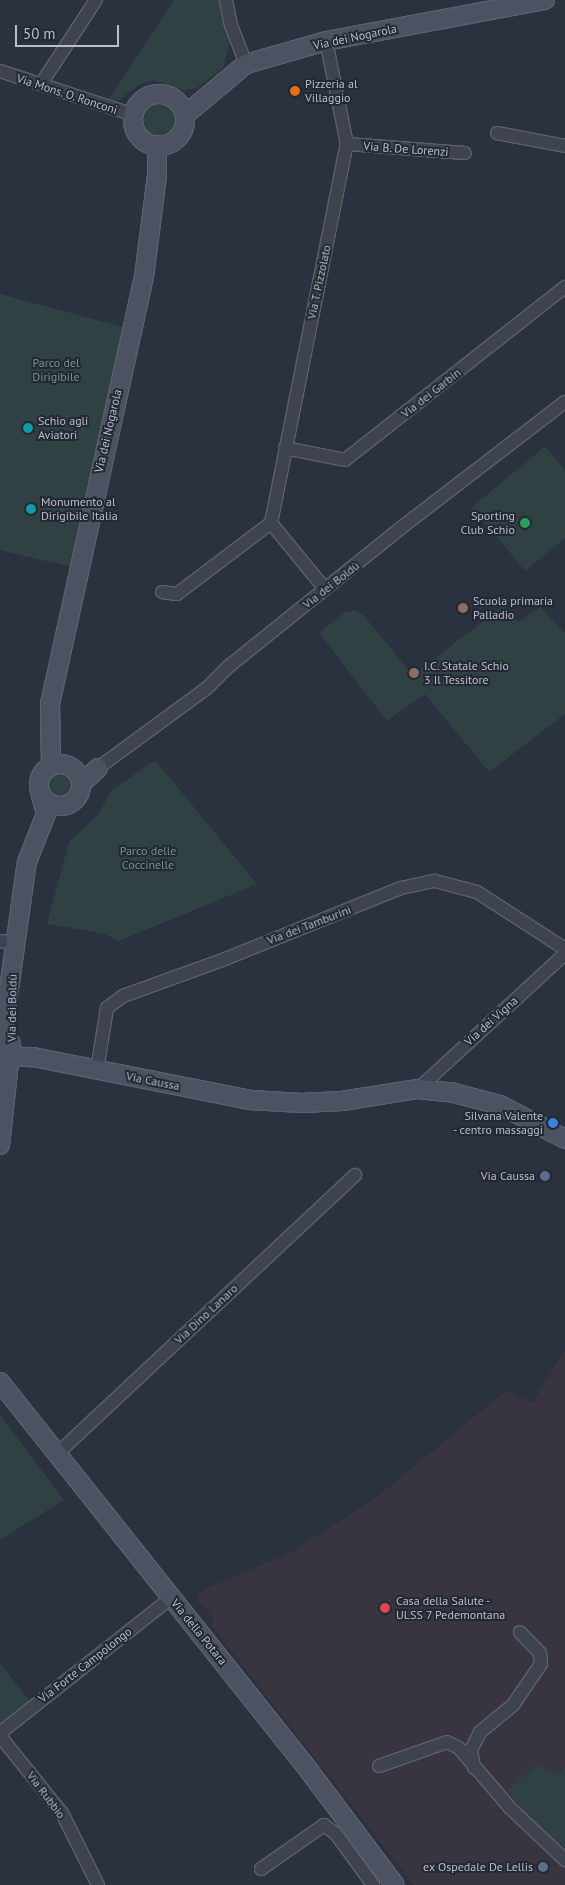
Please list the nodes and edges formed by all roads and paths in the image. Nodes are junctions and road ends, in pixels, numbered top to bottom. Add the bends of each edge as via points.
1 (226, 0) edge
2 (544, 0) edge
3 (91, 2) edge
4 (326, 41) junction
5 (246, 64) junction
6 (0, 71) edge
7 (41, 84) junction
8 (134, 114) junction
9 (185, 115) junction
10 (497, 133) dead end
11 (347, 144) junction
12 (157, 145) junction
13 (565, 146) edge
14 (466, 153) dead end
15 (565, 287) edge
16 (565, 402) edge
17 (285, 448) junction
18 (271, 523) junction
19 (325, 589) junction
20 (162, 592) dead end
21 (98, 768) joint
22 (68, 771) junction
23 (41, 795) junction
24 (74, 801) junction
25 (34, 840) junction
26 (8, 948) edge
27 (565, 950) edge
28 (565, 954) edge
29 (4, 1055) edge
30 (97, 1070) junction
31 (418, 1089) junction
32 (565, 1139) edge
33 (0, 1145) edge
34 (355, 1175) dead end
35 (0, 1382) edge
36 (58, 1453) junction
37 (171, 1598) junction
38 (520, 1632) dead end
39 (0, 1732) edge
40 (0, 1736) edge
41 (379, 1766) dead end
42 (474, 1770) junction
43 (565, 1860) edge
44 (261, 1869) dead end
45 (98, 1885) edge
46 (373, 1885) edge
47 (395, 1885) edge

1 - 5 street via 230,25
2 - 4 street, Via dei Nogarola
3 - 7 street
4 - 5 street, Via dei Nogarola
4 - 11 street, Via T. Pizzolato
5 - 9 street, Via dei Nogarola
6 - 7 street, Via Mons. O. Ronconi
7 - 8 street, Via Mons. O. Ronconi
8 - 9 street via 143,99 159,94 176,100
8 - 12 street via 138,135
9 - 12 street via 178,137
10 - 13 street
11 - 14 street, Via B. De Lorenzi
11 - 17 street, Via T. Pizzolato
12 - 22 street, Via dei Nogarola via 157,176 144,277 50,704 48,746
15 - 17 street, Via dei Garbin via 345,460
16 - 19 street, Via dei Boldù
17 - 18 street, Via T. Pizzolato
18 - 19 street
18 - 20 street via 177,594
19 - 21 street, Via dei Boldù via 207,688
21 - 22 street, Via dei Boldù
22 - 23 street, Via dei Boldù via 39,782
22 - 24 street, Via dei Boldù
23 - 24 street via 56,806
23 - 25 street, Via dei Boldù via 46,814
24 - 25 street, Via dei Boldù
25 - 26 street, Via dei Boldù
26 - 29 street, Via dei Boldù
27 - 30 street, Via dei Tamburini via 478,892 435,881 401,888 225,960 123,996 106,1008
28 - 31 street, Via dei Vigna
29 - 30 street, Via Caussa
29 - 33 street, Via dei Boldù
30 - 31 street, Via Caussa via 250,1100 342,1101
31 - 32 street, Via Caussa via 500,1105
34 - 36 street, Via Dino Lanaro
35 - 36 street, Via della Potara
36 - 37 street, Via della Potara
37 - 39 street, Via Forte Campolongo
37 - 47 street, Via della Potara via 304,1764
38 - 42 street via 540,1653 541,1664 513,1705 480,1732 471,1750
40 - 45 street, Via Rubbio via 62,1813
41 - 42 street via 447,1742 459,1748
42 - 43 street
44 - 46 street via 324,1825 336,1834

